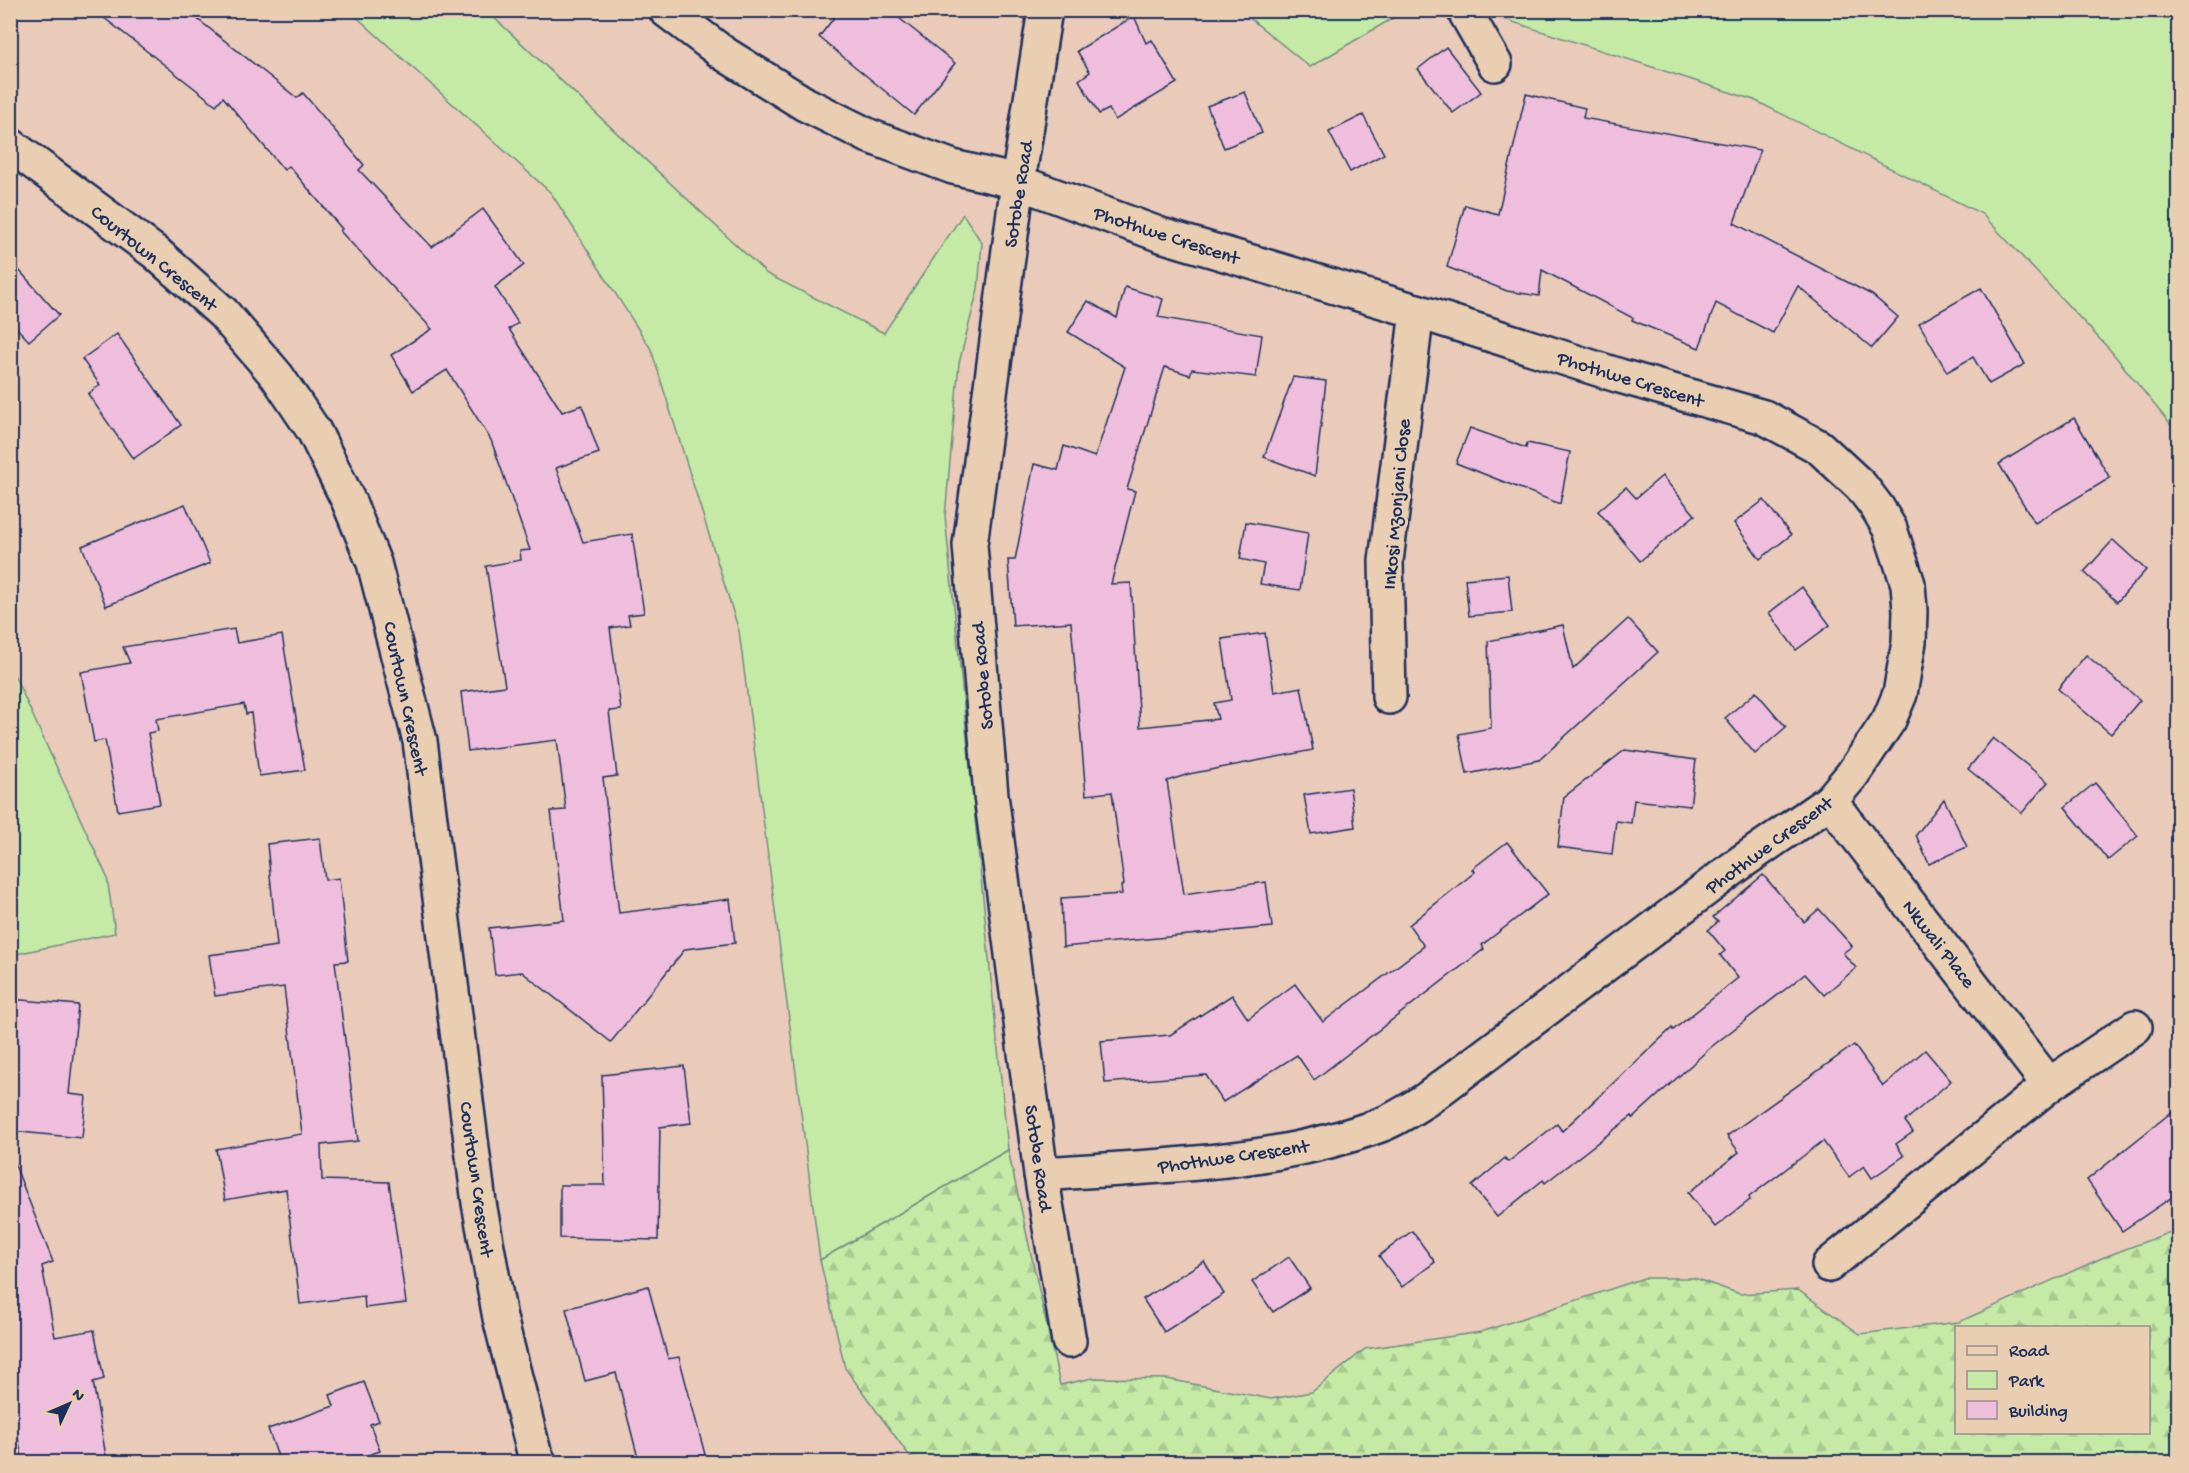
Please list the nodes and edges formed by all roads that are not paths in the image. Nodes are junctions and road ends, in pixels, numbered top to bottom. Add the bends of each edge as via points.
1 (666, 10) edge
2 (1045, 10) edge
3 (1464, 10) edge
4 (1495, 64) dead end
5 (10, 145) edge
6 (1018, 182) junction
7 (1417, 311) junction
8 (1389, 697) dead end
9 (1830, 801) junction
10 (2135, 1027) dead end
11 (2049, 1085) junction
12 (1041, 1174) junction
13 (1829, 1265) dead end
14 (1069, 1341) dead end
15 (539, 1462) edge

1 - 6 street, Phothwe Crescent via 723,53 805,104 869,136 953,167
2 - 6 street, Sotobe Road
3 - 4 street
5 - 15 street, Courtown Crescent via 156,253 223,313 277,376 314,431 374,563 420,741 479,1203 500,1318
6 - 7 street, Phothwe Crescent via 1161,235
6 - 12 street, Sotobe Road via 970,545 991,795
7 - 8 street, Inkosi Mzonjani Close via 1386,561
7 - 9 street, Phothwe Crescent via 1764,417 1819,447 1861,486 1890,530 1901,559 1911,611 1909,642 1900,694 1889,720 1876,743
9 - 11 street, Nkwali Place
9 - 12 street, Phothwe Crescent via 1743,861 1427,1099 1385,1124 1269,1154
10 - 11 street
11 - 13 street
12 - 14 street, Sotobe Road

